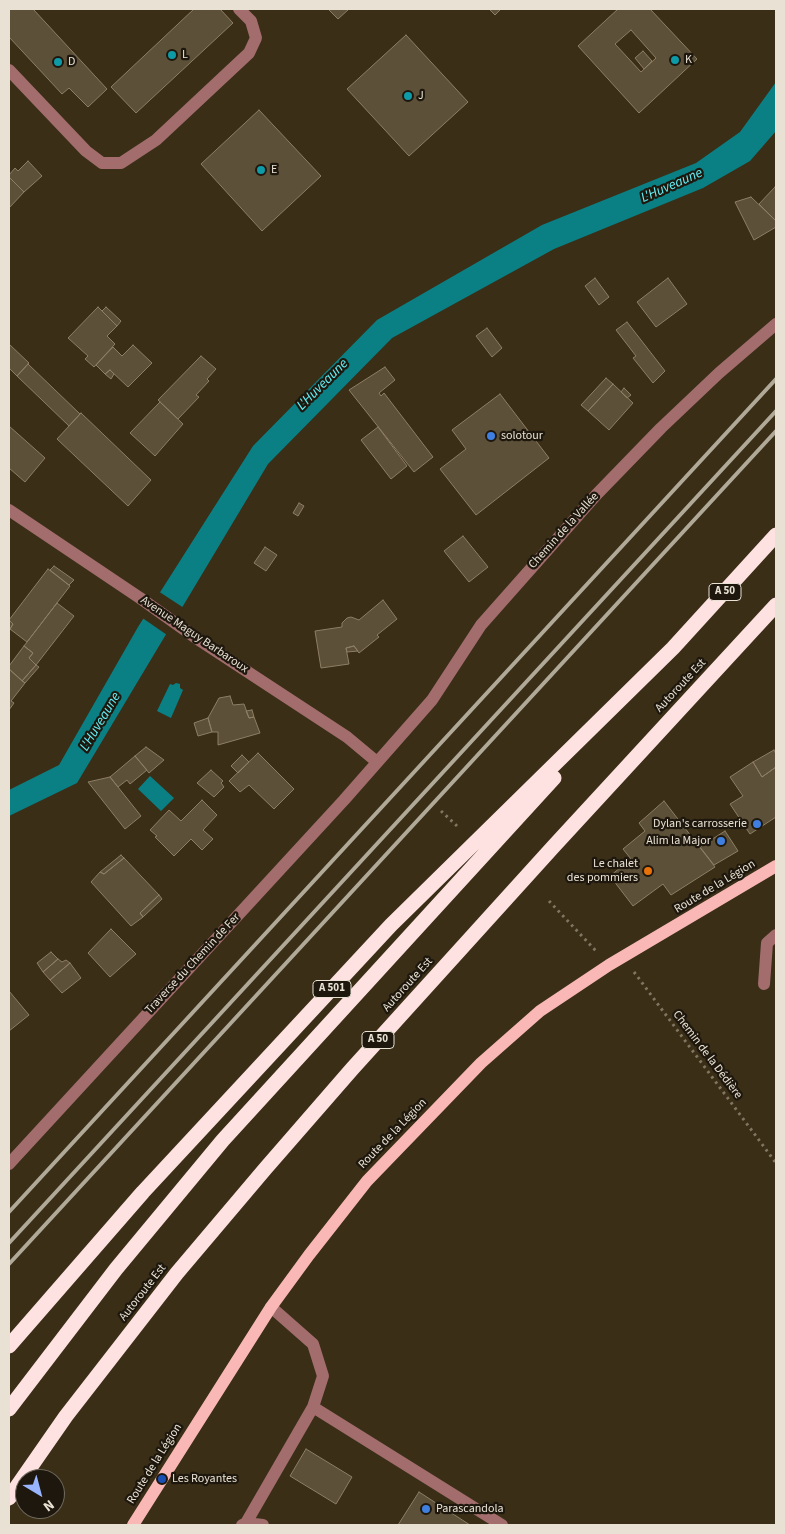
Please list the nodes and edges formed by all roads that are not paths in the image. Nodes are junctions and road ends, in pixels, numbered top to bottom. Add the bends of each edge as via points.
1 (239, 9) edge
2 (9, 70) edge
3 (776, 324) edge
4 (10, 513) edge
5 (776, 536) edge
6 (776, 604) edge
7 (673, 648) junction
8 (378, 762) junction
9 (776, 866) edge
10 (776, 936) edge
11 (764, 984) dead end
12 (9, 1164) edge
13 (271, 1307) junction
14 (9, 1346) edge
15 (313, 1407) junction
16 (9, 1409) edge
17 (9, 1498) edge
18 (244, 1524) edge
19 (133, 1525) edge
20 (262, 1525) edge
21 (502, 1525) edge

1 - 2 street via 251,21 256,38 249,53 156,140 121,163 102,163 86,151
3 - 8 street, Chemin de la Vallée via 661,428 591,501 481,625 432,700
4 - 8 street, Avenue Maguy Barbaroux via 347,737
5 - 7 highway, A 50
6 - 17 highway, Autoroute Est / A 50 via 352,1069 265,1169 177,1273 66,1416
7 - 14 highway, A 501 via 391,925 144,1192
7 - 16 highway, A 50 via 223,1140 116,1269
8 - 12 street, Traverse du Chemin de Fer
9 - 13 main road, Route de la Légion via 609,965 540,1011 482,1063 367,1181
10 - 11 street via 767,943
13 - 15 street via 313,1344 323,1376
13 - 19 main road, Route de la Légion
15 - 18 street
15 - 21 street
18 - 20 street

